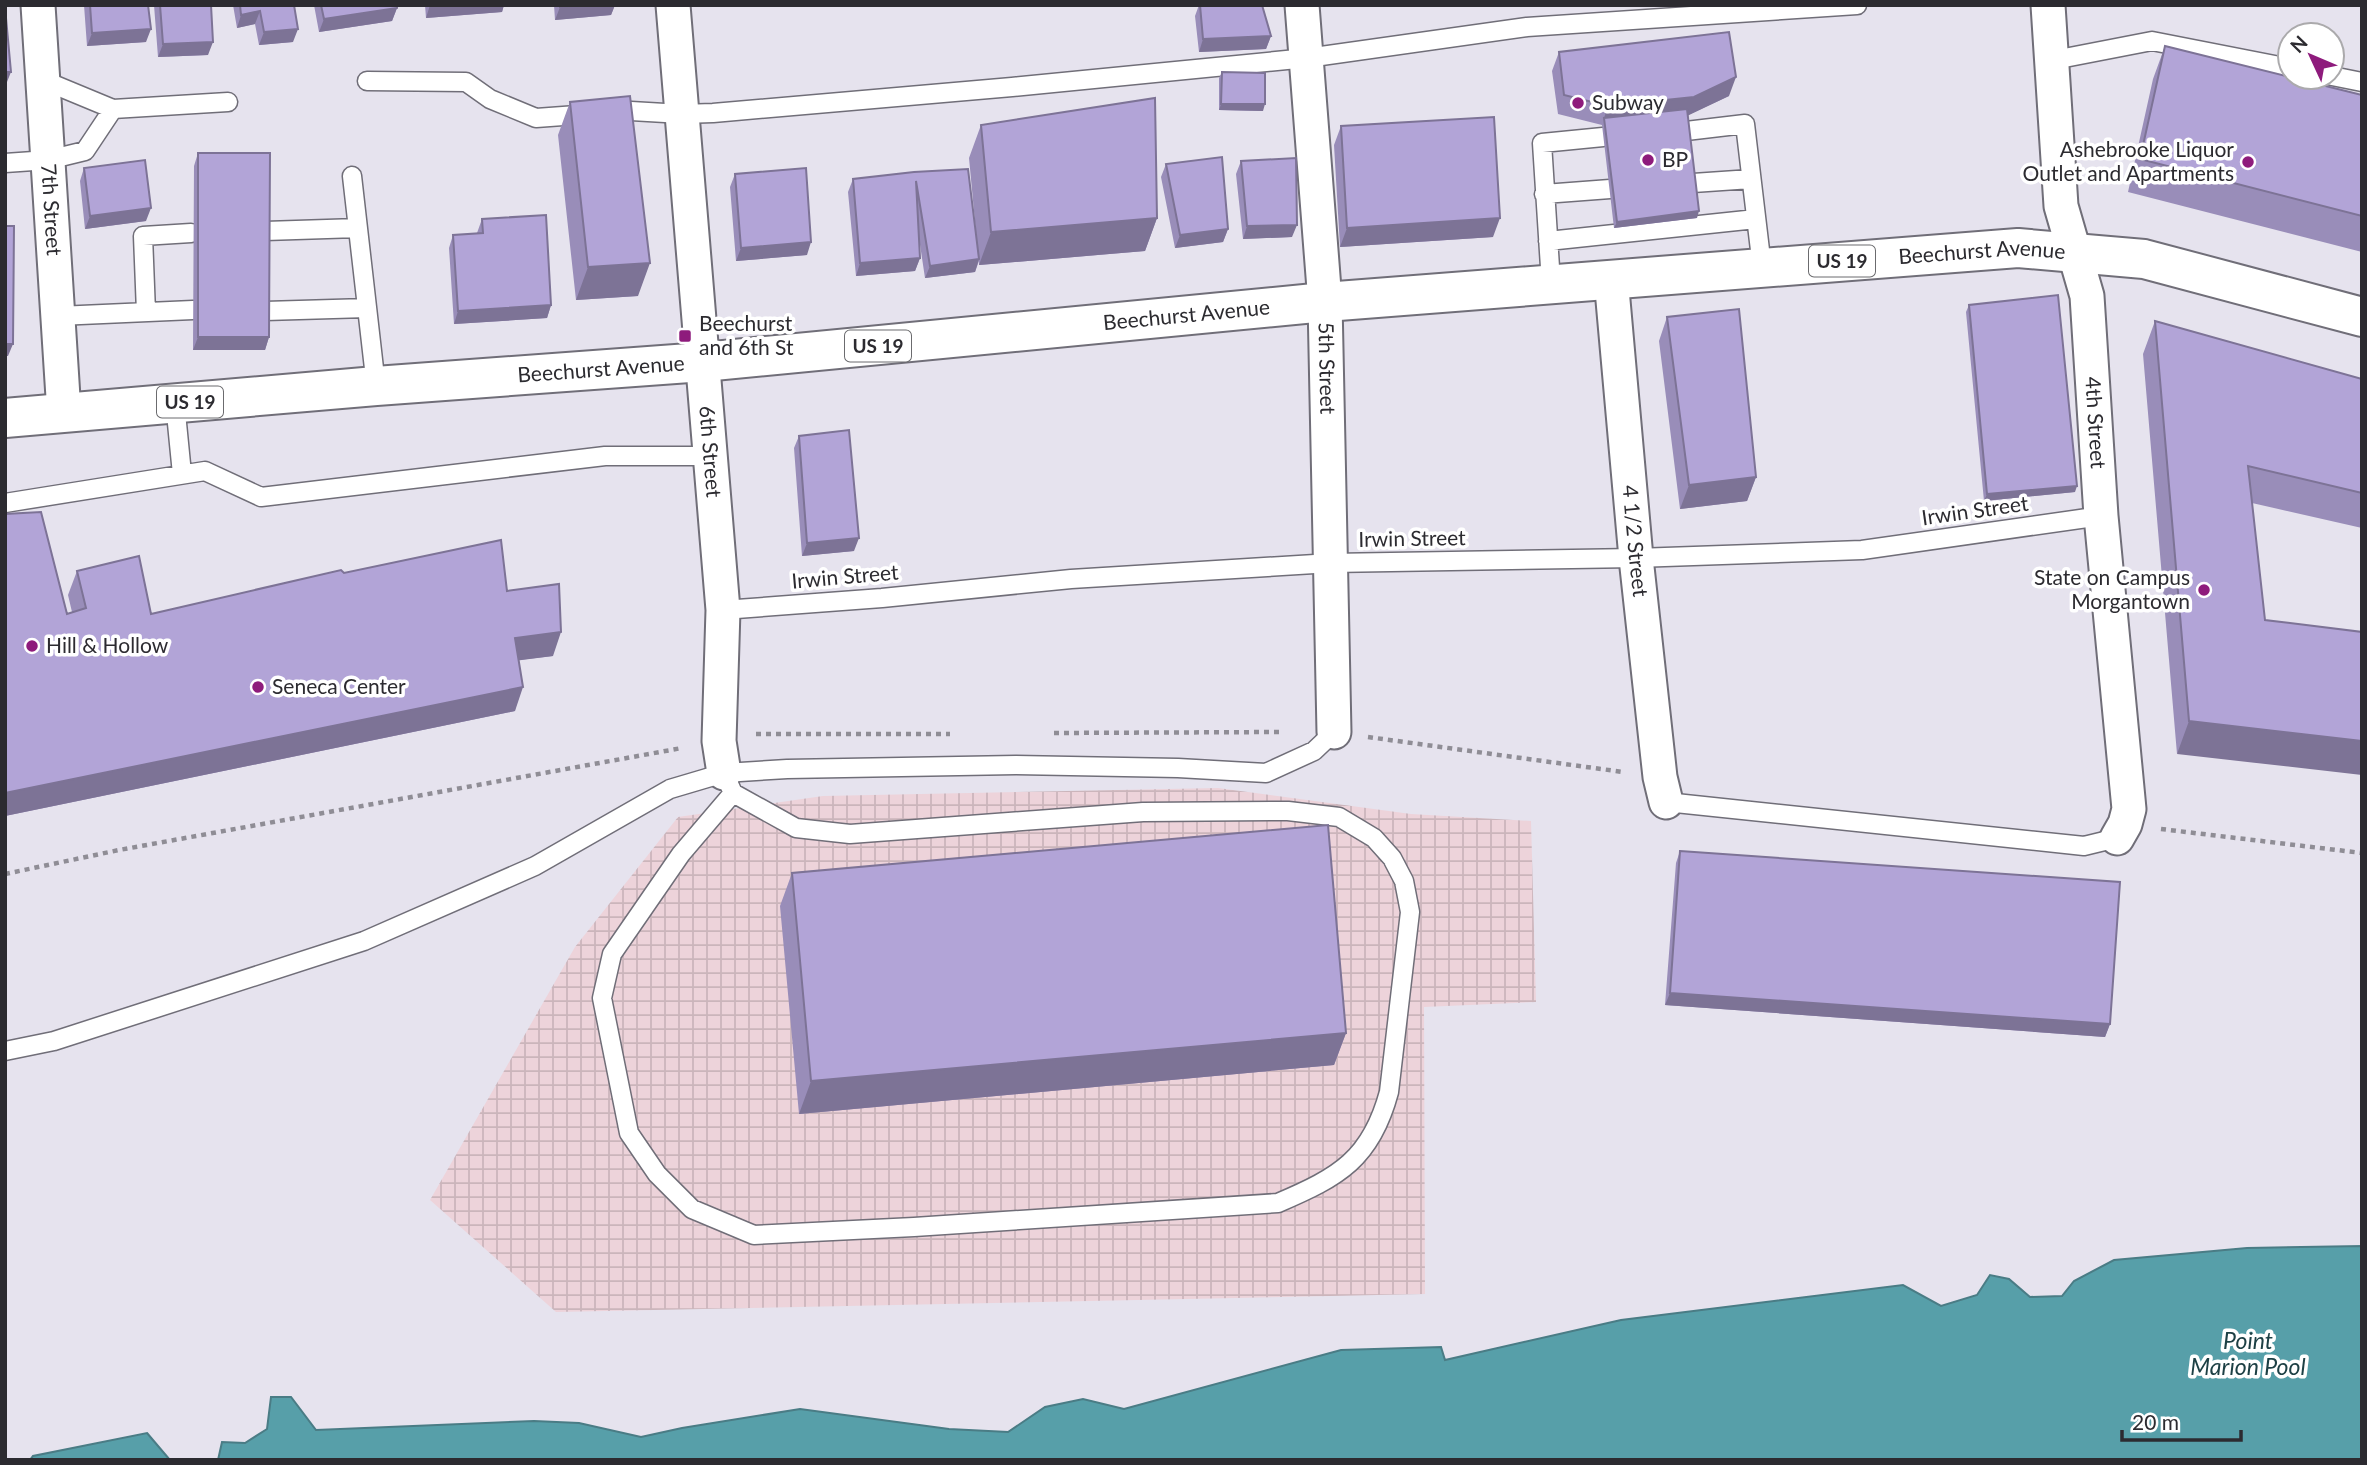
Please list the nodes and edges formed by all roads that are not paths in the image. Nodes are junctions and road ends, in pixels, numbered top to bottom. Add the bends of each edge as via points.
1 (38, 5) edge
2 (673, 5) edge
3 (1302, 5) edge
4 (1857, 5) edge
5 (2049, 5) edge
6 (1307, 58) junction
7 (2054, 60) junction
8 (2276, 65) edge
9 (43, 80) junction
10 (367, 81) dead end
11 (228, 102) dead end
12 (113, 108) junction
13 (682, 114) junction
14 (1686, 131) edge
15 (1603, 137) edge
16 (48, 160) junction
17 (5, 163) edge
18 (352, 176) dead end
19 (1751, 179) junction
20 (1693, 183) edge
21 (1610, 189) edge
22 (1544, 194) junction
23 (1756, 219) junction
24 (358, 228) junction
25 (265, 231) edge
26 (191, 233) dead end
27 (1548, 242) junction
28 (2074, 252) junction
29 (1762, 267) junction
30 (1611, 278) junction
31 (1551, 283) junction
32 (1325, 302) junction
33 (367, 308) junction
34 (193, 310) dead end
35 (265, 311) edge
36 (146, 312) junction
37 (58, 316) junction
38 (2362, 317) edge
39 (703, 362) junction
40 (376, 386) junction
41 (175, 404) junction
42 (64, 413) junction
43 (5, 418) edge
44 (711, 456) junction
45 (182, 474) junction
46 (5, 503) edge
47 (2101, 516) junction
48 (1636, 558) junction
49 (1331, 563) junction
50 (723, 610) junction
51 (1334, 732) joint
52 (728, 783) junction
53 (1666, 802) joint
54 (2116, 838) joint
55 (5, 1051) edge

1 - 9 street, 7th Street
2 - 13 street, 6th Street
3 - 6 street, 5th Street
4 - 6 lane via 1527,27
5 - 7 street, 4th Street
6 - 13 lane
6 - 32 street, 5th Street
7 - 8 lane via 2152,41
7 - 28 street, 4th Street via 2061,206
9 - 12 lane
9 - 16 street, 7th Street
10 - 13 lane via 466,82 490,99 536,118 631,110
11 - 12 lane
12 - 16 lane via 85,151
13 - 39 street, 6th Street
14 - 19 lane via 1745,124
15 - 22 lane via 1542,143
16 - 17 lane
16 - 37 street, 7th Street
18 - 24 lane
19 - 20 lane
19 - 23 lane
21 - 22 lane
22 - 27 lane
23 - 27 lane
23 - 29 lane
24 - 25 lane
24 - 33 lane
26 - 36 lane via 143,236
27 - 31 lane
28 - 29 main road, Beechurst Avenue / US 19 via 2018,248
28 - 38 main road, Beechurst Avenue / US 19 via 2144,259
28 - 47 street, 4th Street via 2087,296
29 - 30 main road, Beechurst Avenue / US 19
30 - 31 main road, Beechurst Avenue / US 19
30 - 48 street, 4 1/2 Street
31 - 32 main road, Beechurst Avenue / US 19
32 - 39 main road, Beechurst Avenue / US 19
32 - 49 street, 5th Street
33 - 35 lane
33 - 40 lane
34 - 36 lane
36 - 37 lane
37 - 42 street, 7th Street
39 - 40 main road, Beechurst Avenue / US 19
39 - 44 street, 6th Street
40 - 41 main road, Beechurst Avenue / US 19
41 - 42 main road, Beechurst Avenue / US 19
41 - 45 lane
42 - 43 main road, Beechurst Avenue / US 19
44 - 45 lane via 605,456 261,497 205,471
44 - 50 street, 6th Street
45 - 46 lane
47 - 48 lane, Irwin Street via 1862,550
47 - 54 street, 4th Street via 2129,809
48 - 49 lane, Irwin Street
48 - 53 street, 4 1/2 Street
49 - 50 lane, Irwin Street via 1071,579
49 - 51 street, 5th Street
50 - 52 street, 6th Street via 719,741
51 - 52 lane via 1314,751 1266,773 1016,765 787,769
52 - 52 lane via 612,954 603,998 629,1133 657,1174 692,1209 754,1235 1278,1203 1322,1184 1345,1168 1363,1150 1381,1120 1389,1092 1410,912 1404,881 1392,858 1374,838 1339,817 1288,811 1143,812 850,834 796,828
52 - 55 lane via 670,789 535,866 365,941 54,1041
53 - 54 lane via 2084,846

